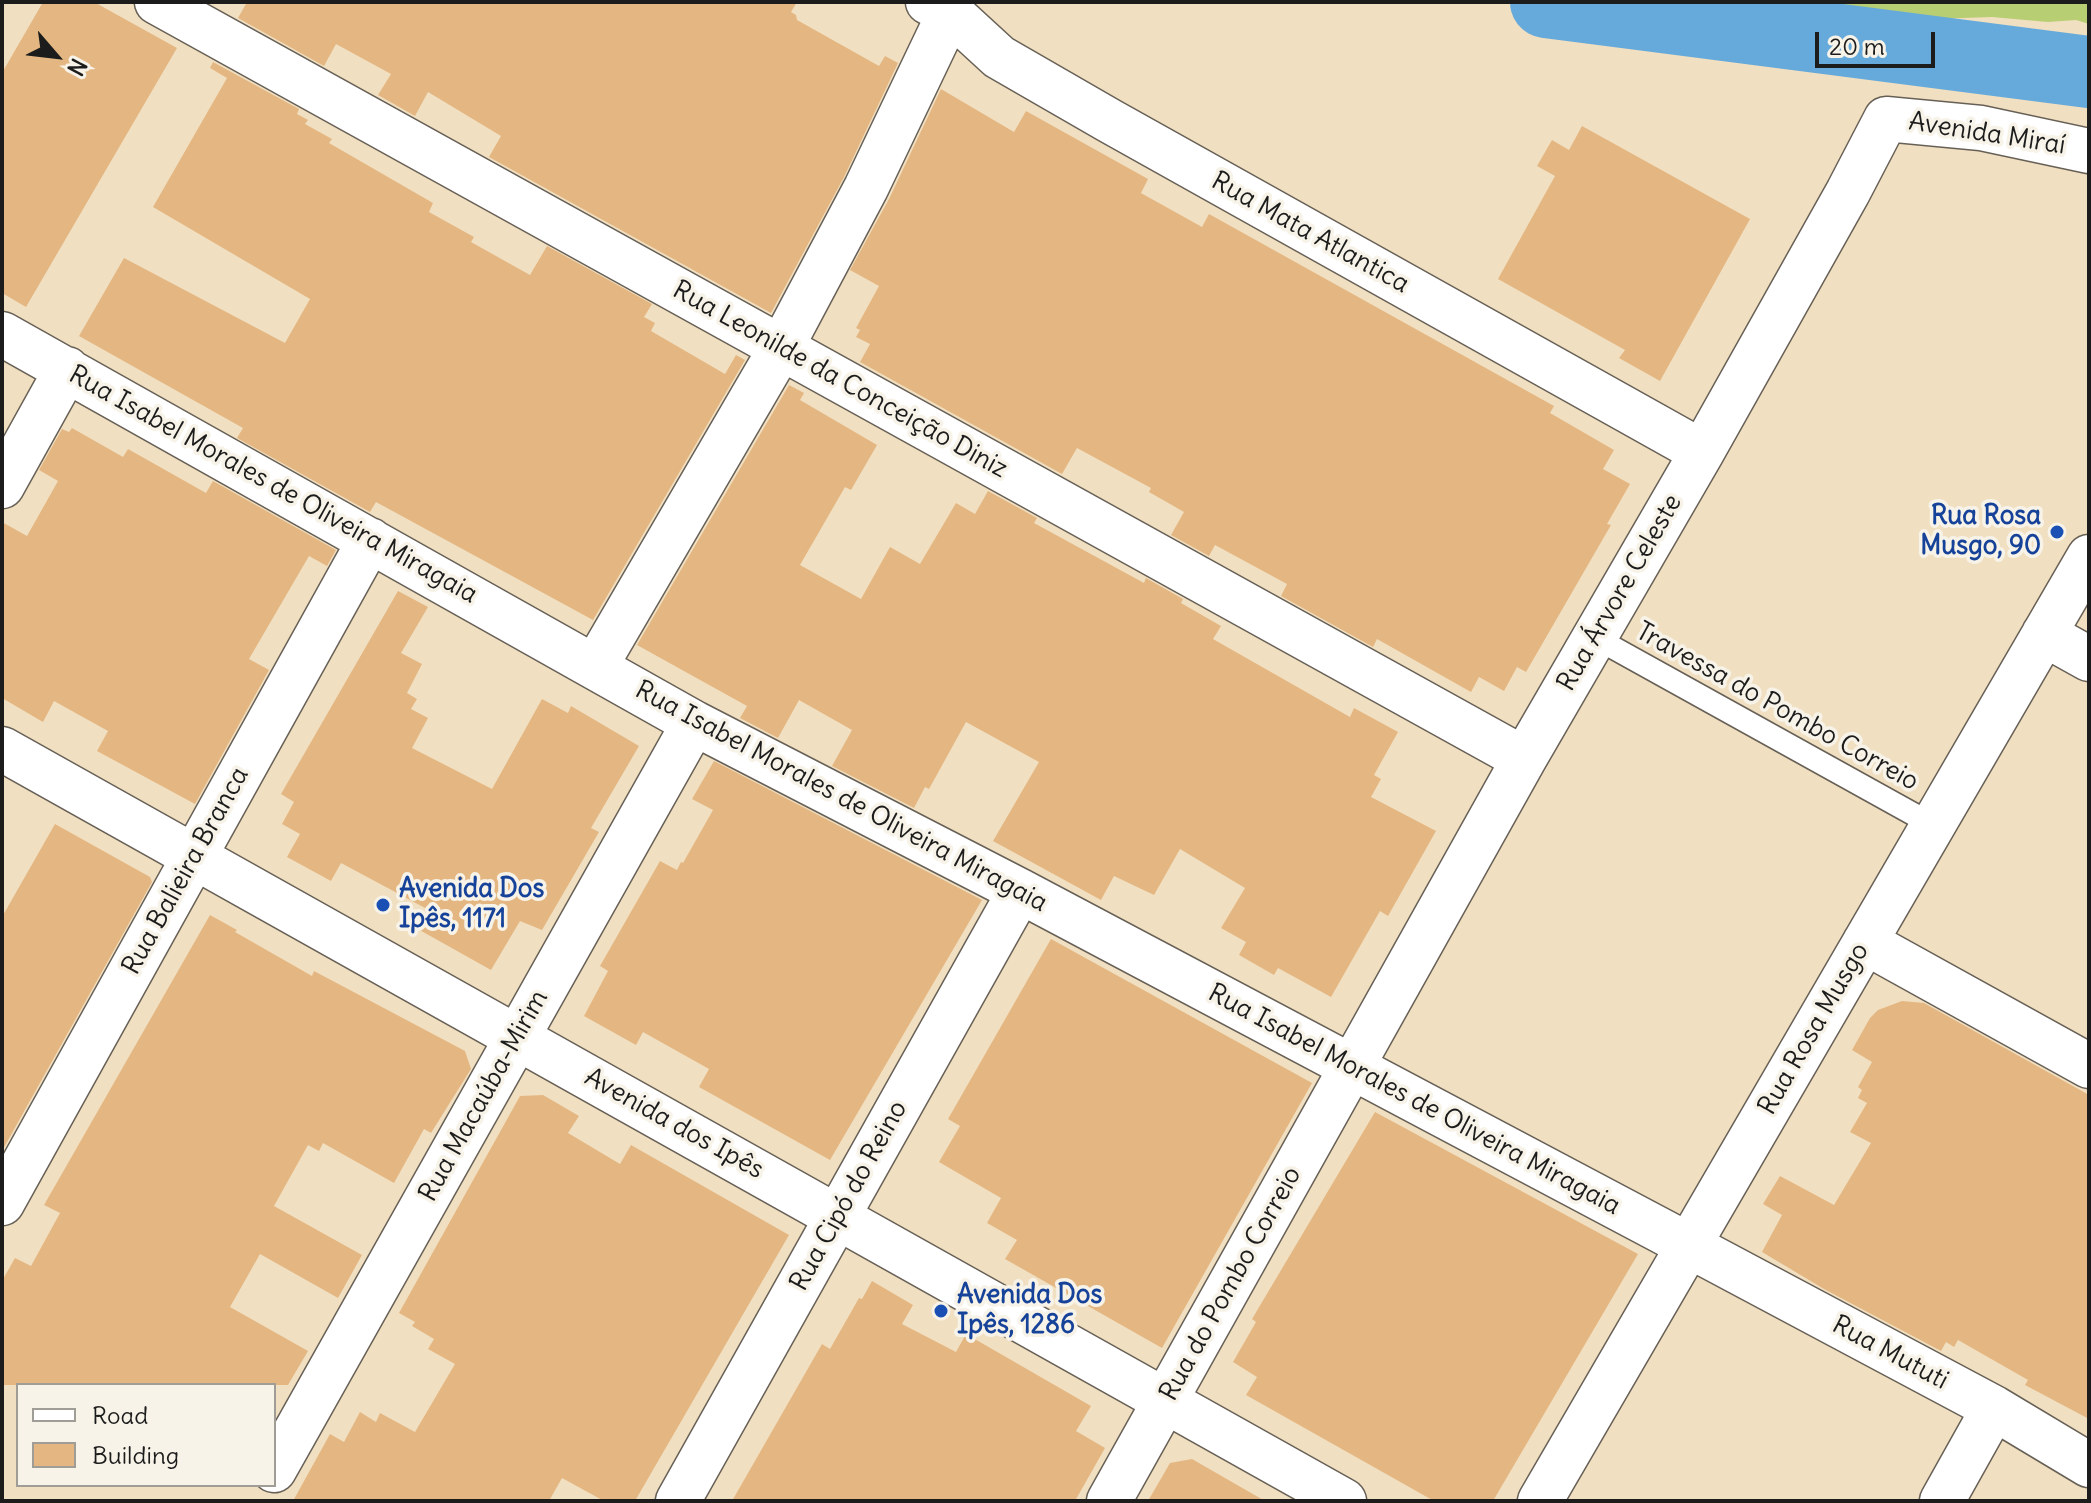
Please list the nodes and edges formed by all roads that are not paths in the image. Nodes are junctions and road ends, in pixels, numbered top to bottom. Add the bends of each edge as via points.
1 (157, 2) edge
2 (939, 7) edge
3 (1886, 119) joint
4 (2089, 151) edge
5 (2, 334) edge
6 (781, 348) junction
7 (67, 369) junction
8 (1702, 452) junction
9 (2, 486) edge
10 (370, 540) junction
11 (2089, 557) edge
12 (2044, 634) junction
13 (1594, 637) junction
14 (2089, 659) edge
15 (595, 667) junction
16 (694, 723) junction
17 (2, 749) edge
18 (1524, 759) junction
19 (1933, 825) junction
20 (195, 855) junction
21 (1020, 891) junction
22 (1865, 942) junction
23 (517, 1036) junction
24 (2089, 1066) edge
25 (1353, 1068) junction
26 (2, 1203) edge
27 (837, 1216) junction
28 (1688, 1245) junction
29 (1166, 1401) junction
30 (1994, 1408) junction
31 (2089, 1465) edge
32 (276, 1466) edge
33 (678, 1501) edge
34 (1109, 1501) edge
35 (1344, 1501) edge
36 (1540, 1501) edge
37 (1942, 1501) edge

1 - 6 street, Rua Leonilde da Conceição Diniz
2 - 6 street via 866,188
2 - 8 street, Rua Mata Atlantica via 999,57
3 - 4 street, Avenida Miraí via 1981,128
3 - 8 street, Rua Árvore Celeste
5 - 7 street, Rua Isabel Morales de Oliveira Miragaia
6 - 15 street
6 - 18 street, Rua Leonilde da Conceição Diniz
7 - 9 street
7 - 10 street, Rua Isabel Morales de Oliveira Miragaia
8 - 13 street, Rua Árvore Celeste
10 - 15 street, Rua Isabel Morales de Oliveira Miragaia
10 - 20 street, Rua Balieira Branca
11 - 12 street, Rua Rosa Musgo
12 - 14 street
12 - 19 street, Rua Rosa Musgo
13 - 18 street, Rua Árvore Celeste
13 - 19 lane, Travessa do Pombo Correio
15 - 16 street, Rua Isabel Morales de Oliveira Miragaia
16 - 21 street, Rua Isabel Morales de Oliveira Miragaia
16 - 23 street, Rua Macaúba-Mirim
17 - 20 street, Avenida dos Ipês
18 - 25 street, Rua Árvore Celeste
19 - 22 street, Rua Rosa Musgo
20 - 23 street, Avenida dos Ipês
20 - 26 street, Rua Balieira Branca
21 - 25 street, Rua Isabel Morales de Oliveira Miragaia
21 - 27 street, Rua Cipó do Reino
22 - 24 street
22 - 28 street, Rua Rosa Musgo
23 - 27 street, Avenida dos Ipês
23 - 32 street, Rua Macaúba-Mirim
25 - 28 street, Rua Isabel Morales de Oliveira Miragaia
25 - 29 street, Rua do Pombo Correio
27 - 29 street, Avenida dos Ipês
27 - 33 street, Rua Cipó do Reino
28 - 30 street, Rua Mututi
28 - 36 street, Rua Rosa Musgo
29 - 34 street, Rua do Pombo Correio
29 - 35 street, Avenida dos Ipês
30 - 31 street, Rua Mututi
30 - 37 street

